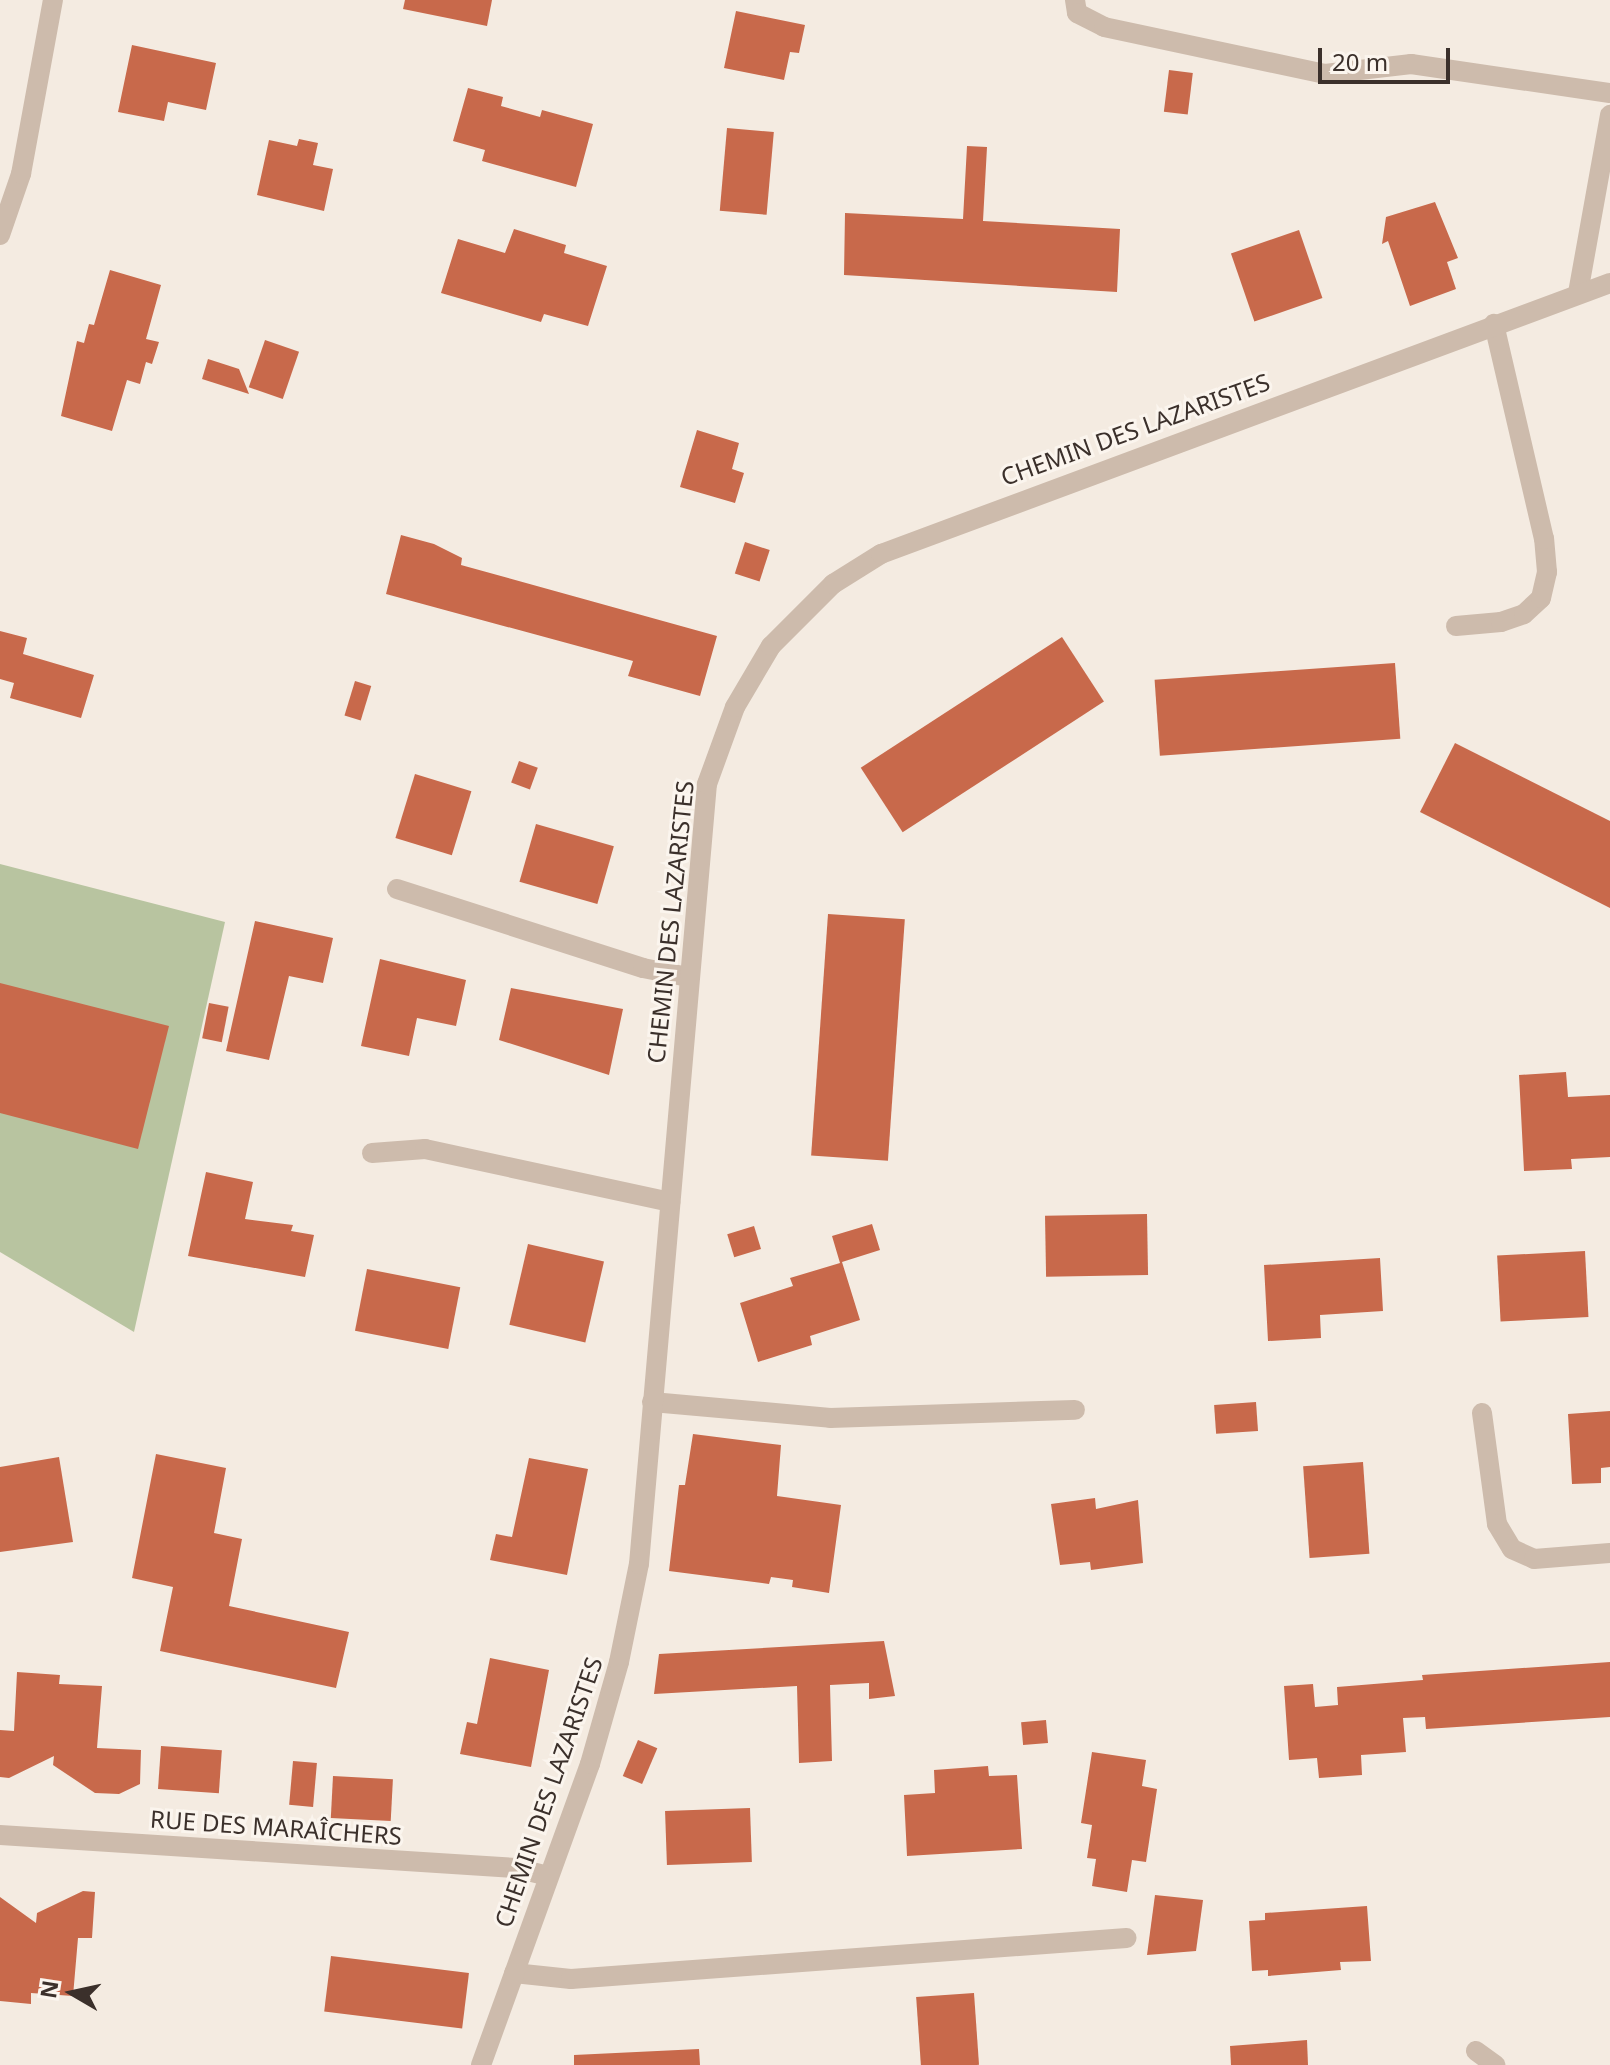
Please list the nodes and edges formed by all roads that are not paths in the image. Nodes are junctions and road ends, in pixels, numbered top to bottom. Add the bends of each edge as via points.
1 (53, 0) edge
2 (1075, 0) edge
3 (1610, 93) edge
4 (1610, 115) edge
5 (0, 235) edge
6 (1610, 283) edge
7 (1578, 293) junction
8 (1494, 324) junction
9 (1456, 626) dead end
10 (397, 889) dead end
11 (688, 977) junction
12 (372, 1153) dead end
13 (670, 1202) junction
14 (652, 1402) junction
15 (1075, 1410) dead end
16 (1482, 1413) dead end
17 (1610, 1553) edge
18 (0, 1835) edge
19 (548, 1876) junction
20 (1126, 1938) dead end
21 (514, 1973) junction
22 (1476, 2051) dead end
23 (481, 2065) edge
24 (1495, 2065) edge

1 - 5 street via 21,174
2 - 3 street via 1077,13 1104,27 1325,74 1411,64
4 - 7 street
6 - 7 street, CHEMIN DES LAZARISTES
7 - 8 street, CHEMIN DES LAZARISTES
8 - 9 street via 1547,572 1541,598 1524,614
8 - 11 street, CHEMIN DES LAZARISTES via 945,526 881,554 833,584 771,646 735,707 707,784
10 - 11 street via 643,968
11 - 13 street, CHEMIN DES LAZARISTES
12 - 13 street via 425,1149
13 - 14 street, CHEMIN DES LAZARISTES
14 - 15 street via 830,1418
14 - 19 street, CHEMIN DES LAZARISTES via 639,1564 619,1662 590,1764
16 - 17 street via 1497,1524 1512,1549 1534,1559
18 - 19 street, RUE DES MARAÎCHERS via 516,1868
19 - 21 street, CHEMIN DES LAZARISTES
20 - 21 street via 571,1979
21 - 23 street, CHEMIN DES LAZARISTES
22 - 24 street

